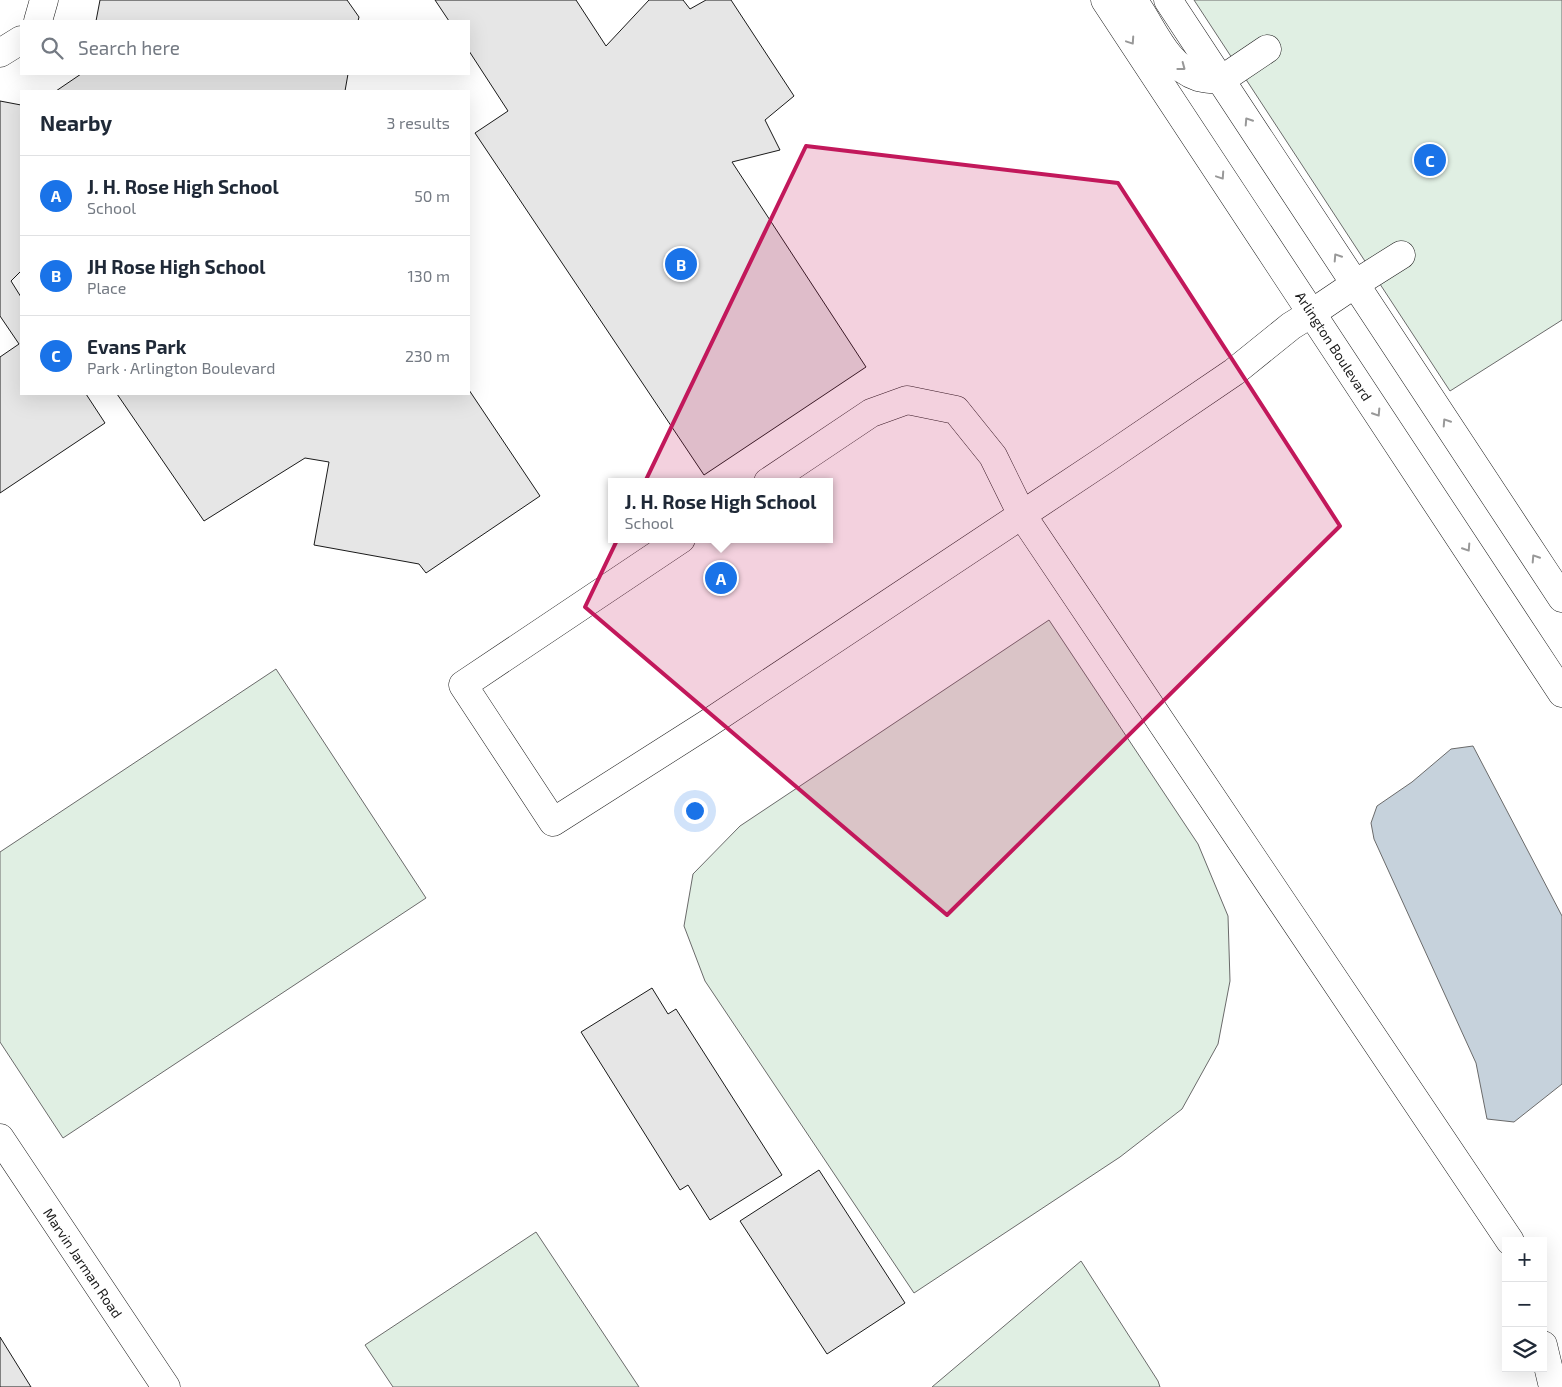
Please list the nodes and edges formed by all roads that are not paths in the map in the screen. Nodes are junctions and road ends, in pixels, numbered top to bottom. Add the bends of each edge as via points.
1 (44, 0) edge
2 (1104, 0) edge
3 (1133, 0) edge
4 (1168, 0) edge
5 (38, 20) edge
6 (20, 41) edge
7 (1267, 49) dead end
8 (0, 53) edge
9 (1221, 80) junction
10 (1401, 255) dead end
11 (1355, 284) junction
12 (1312, 313) junction
13 (774, 478) edge
14 (1022, 514) junction
15 (675, 543) edge
16 (1562, 598) edge
17 (1562, 693) edge
18 (0, 1138) edge
19 (1507, 1237) edge
20 (1547, 1362) edge
21 (166, 1387) edge
22 (1553, 1387) edge

1 - 5 main road
2 -> 12 main road, Arlington Boulevard
3 -> 9 main road via 1180,68 1198,77
4 - 9 main road
6 - 8 main road
7 - 9 main road
11 -> 9 main road
10 - 11 main road
11 - 12 main road
16 -> 11 main road
12 - 14 main road via 1234,372
12 -> 17 main road, Arlington Boulevard
13 - 14 main road via 871,413 907,400 956,410 993,456
14 - 15 main road via 707,724 553,822 463,685
14 - 19 main road
18 - 21 main road, Marvin Jarman Road
20 - 22 main road

